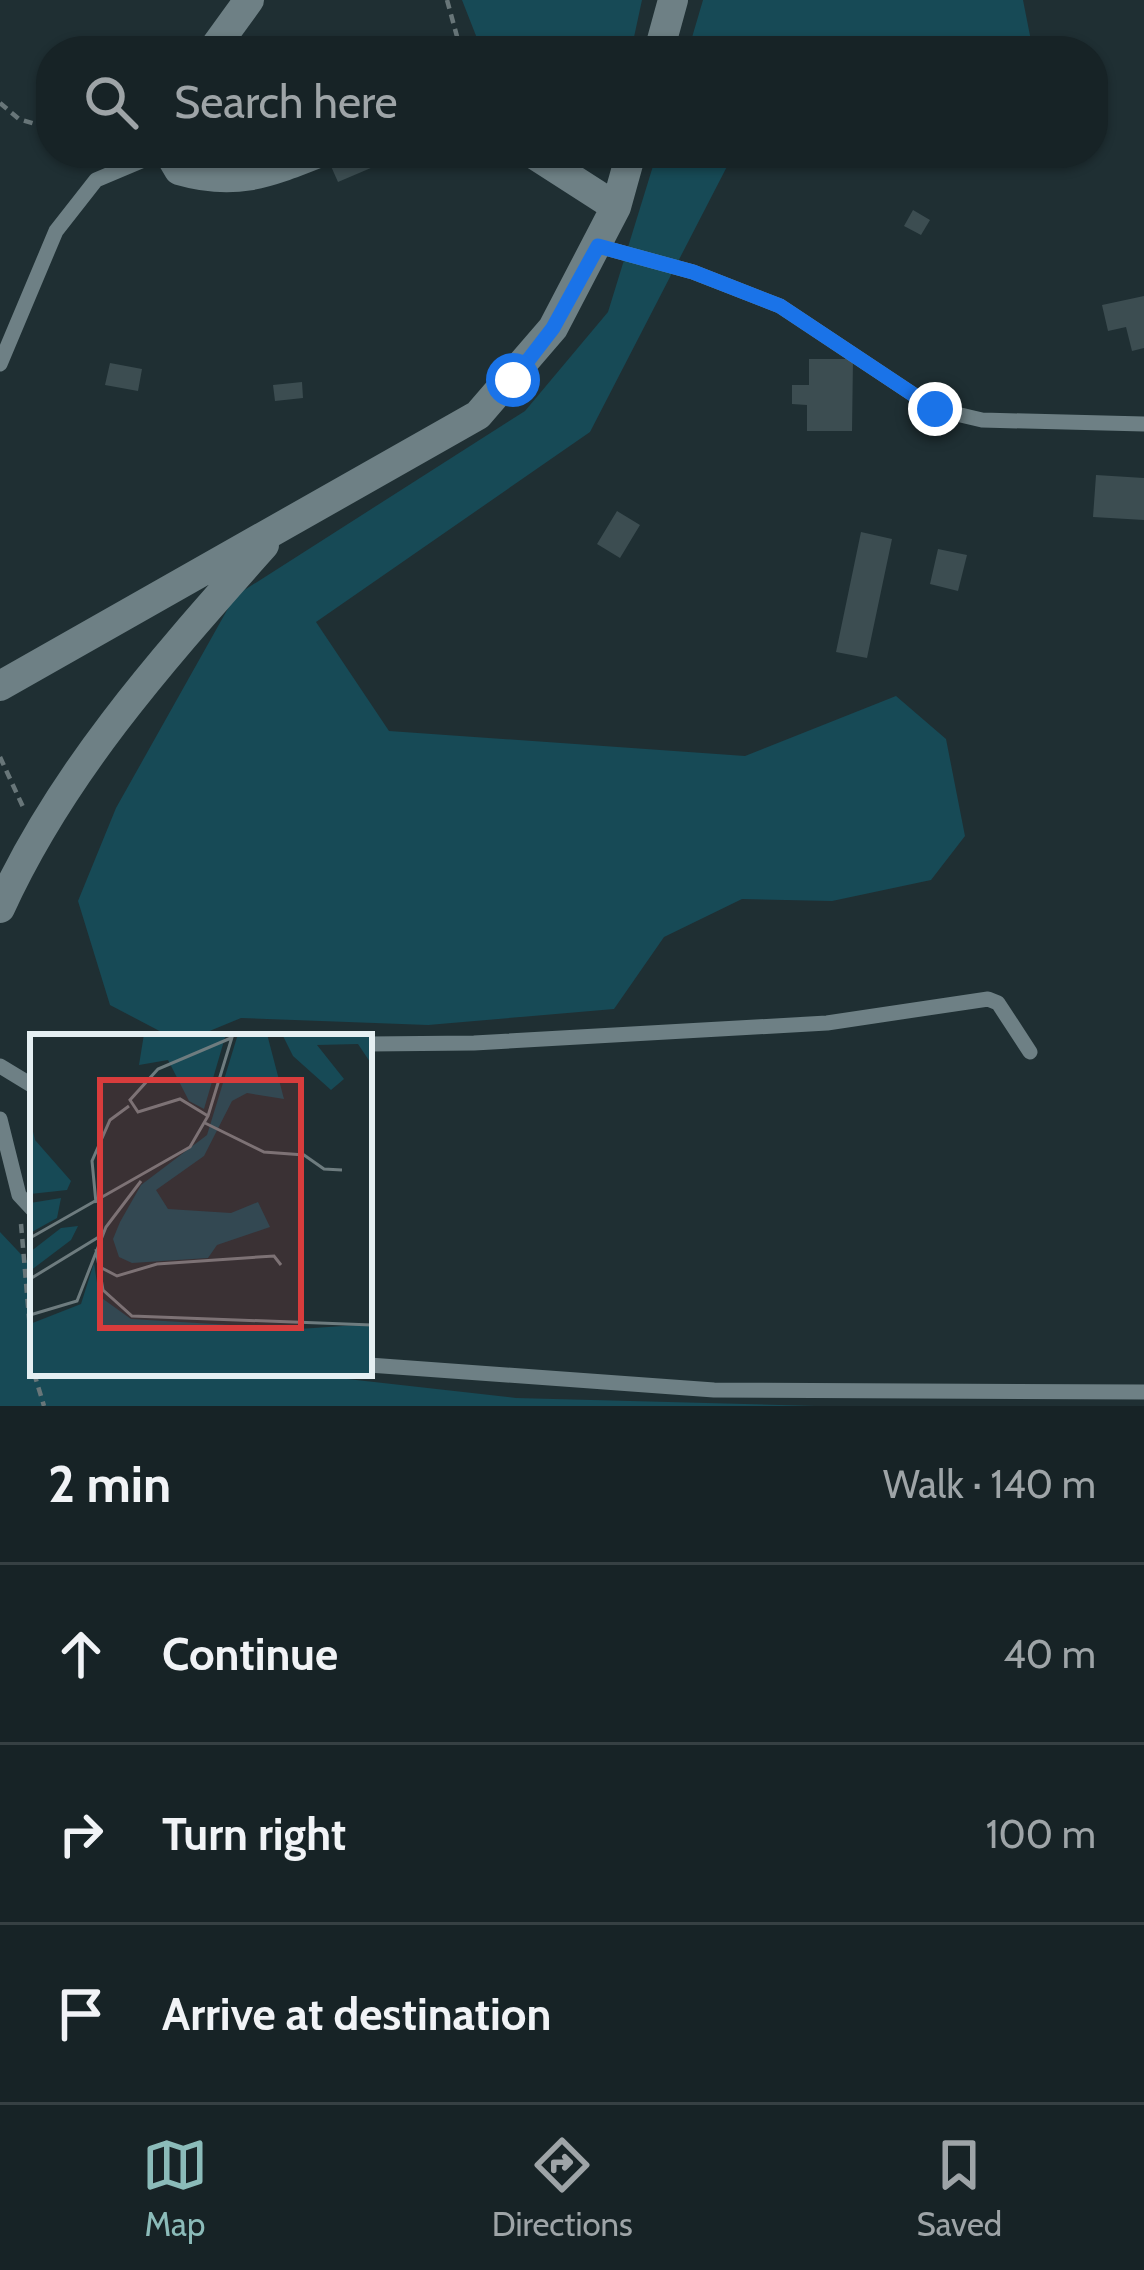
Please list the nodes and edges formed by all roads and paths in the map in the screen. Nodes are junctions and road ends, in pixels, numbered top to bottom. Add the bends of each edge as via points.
1 (249, 0) edge
2 (447, 0) edge
3 (673, 0) edge
4 (223, 36) edge
5 (457, 36) edge
6 (662, 36) edge
7 (0, 104) edge
8 (36, 124) edge
9 (126, 168) edge
10 (176, 168) edge
11 (280, 168) edge
12 (555, 168) edge
13 (627, 168) edge
14 (616, 207) junction
15 (598, 246) junction
16 (0, 364) edge
17 (1144, 424) edge
18 (280, 527) junction
19 (0, 686) edge
20 (0, 757) edge
21 (35, 834) junction
22 (4, 892) edge
23 (372, 1044) edge
24 (1030, 1052) dead end
25 (0, 1066) edge
26 (30, 1084) edge
27 (0, 1119) edge
28 (19, 1195) junction
29 (30, 1207) edge
30 (30, 1328) edge
31 (372, 1364) edge
32 (35, 1376) edge
33 (1144, 1392) edge
34 (44, 1406) edge

1 - 4 street
2 - 5 path
3 - 6 street
7 - 8 path
9 - 16 lane via 96,180 56,231
10 - 11 street via 217,181
12 - 14 street
13 - 14 street
14 - 15 street
15 - 17 lane via 780,306 935,409 982,420
15 - 18 street via 553,328 478,415
18 - 19 street
18 - 21 street via 134,691
20 - 21 path
21 - 22 street
23 - 24 lane via 827,1023 988,999
25 - 26 lane
27 - 28 lane
28 - 29 lane
28 - 30 path
31 - 33 lane via 714,1390
32 - 34 path

